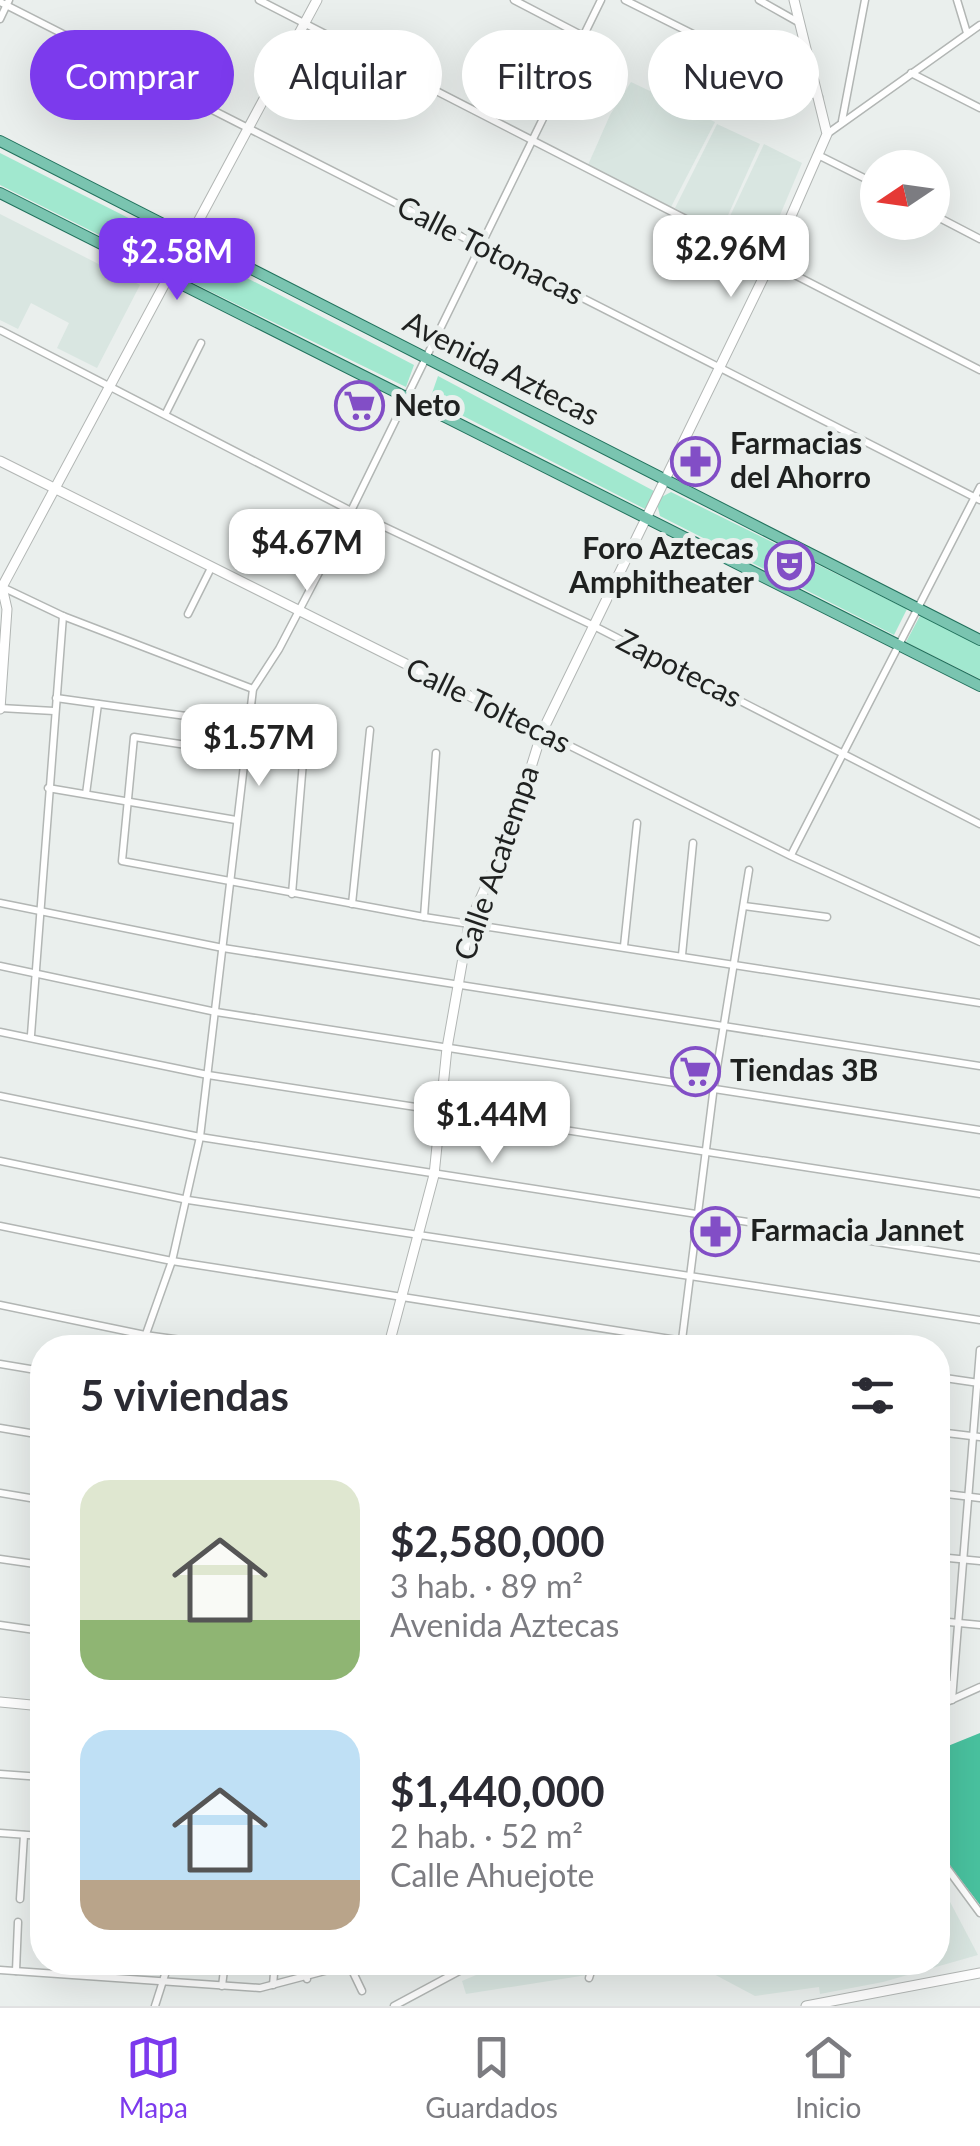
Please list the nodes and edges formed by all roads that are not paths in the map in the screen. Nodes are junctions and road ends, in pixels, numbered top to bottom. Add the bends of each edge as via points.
1 (259, 0) edge
2 (318, 0) edge
3 (514, 0) edge
4 (601, 0) edge
5 (625, 0) edge
6 (760, 0) edge
7 (794, 0) edge
8 (865, 0) edge
9 (957, 0) edge
10 (5, 3) edge
11 (0, 19) edge
12 (305, 23) junction
13 (799, 23) junction
14 (980, 25) edge
15 (572, 30) edge
16 (587, 30) edge
17 (685, 30) edge
18 (801, 30) edge
19 (967, 34) junction
20 (912, 73) junction
21 (819, 97) edge
22 (980, 108) edge
23 (542, 120) edge
24 (842, 122) junction
25 (249, 128) junction
26 (828, 134) junction
27 (0, 141) edge
28 (532, 141) junction
29 (818, 155) junction
30 (860, 177) edge
31 (0, 193) edge
32 (950, 223) edge
33 (190, 237) junction
34 (980, 238) edge
35 (481, 246) junction
36 (771, 262) junction
37 (168, 279) junction
38 (0, 330) edge
39 (200, 343) dead end
40 (426, 358) junction
41 (720, 368) junction
42 (980, 370) edge
43 (111, 384) junction
44 (407, 396) junction
45 (166, 413) junction
46 (0, 461) edge
47 (664, 480) junction
48 (980, 487) edge
49 (55, 489) junction
50 (978, 498) edge
51 (351, 511) junction
52 (647, 517) junction
53 (211, 568) junction
54 (1, 586) edge
55 (4, 608) edge
56 (919, 608) junction
57 (299, 612) junction
58 (188, 614) dead end
59 (62, 616) junction
60 (594, 626) junction
61 (980, 640) edge
62 (899, 646) junction
63 (2, 659) edge
64 (980, 686) edge
65 (253, 689) junction
66 (56, 698) junction
67 (98, 704) junction
68 (0, 708) edge
69 (54, 712) junction
70 (307, 714) dead end
71 (186, 716) dead end
72 (370, 730) dead end
73 (542, 732) junction
74 (436, 753) dead end
75 (845, 753) junction
76 (245, 754) junction
77 (48, 788) junction
78 (86, 794) junction
79 (127, 802) junction
80 (236, 820) junction
81 (637, 823) dead end
82 (980, 824) edge
83 (693, 844) dead end
84 (790, 856) junction
85 (748, 870) dead end
86 (229, 884) junction
87 (292, 894) junction
88 (0, 903) edge
89 (352, 904) junction
90 (744, 906) junction
91 (40, 914) junction
92 (424, 917) junction
93 (827, 917) dead end
94 (470, 924) junction
95 (980, 942) edge
96 (624, 946) junction
97 (224, 948) junction
98 (682, 955) junction
99 (734, 964) junction
100 (0, 966) edge
101 (36, 972) junction
102 (456, 984) junction
103 (980, 1003) edge
104 (216, 1012) junction
105 (723, 1024) junction
106 (0, 1032) edge
107 (31, 1035) junction
108 (447, 1048) junction
109 (980, 1066) edge
110 (208, 1075) junction
111 (714, 1086) junction
112 (0, 1096) edge
113 (442, 1112) junction
114 (980, 1130) edge
115 (200, 1137) junction
116 (706, 1151) junction
117 (0, 1162) edge
118 (434, 1175) junction
119 (980, 1194) edge
120 (188, 1200) junction
121 (697, 1216) junction
122 (0, 1226) edge
123 (418, 1237) junction
124 (980, 1258) edge
125 (172, 1262) junction
126 (690, 1279) junction
127 (402, 1298) junction
128 (0, 1306) edge
129 (980, 1320) edge
130 (145, 1335) joint
131 (392, 1335) edge
132 (627, 1335) edge
133 (683, 1335) edge
134 (980, 1350) edge
135 (0, 1364) edge
136 (30, 1369) edge
137 (950, 1379) edge
138 (978, 1383) edge
139 (0, 1428) edge
140 (30, 1432) edge
141 (950, 1433) edge
142 (976, 1436) edge
143 (0, 1493) edge
144 (950, 1494) edge
145 (967, 1496) junction
146 (30, 1498) edge
147 (980, 1498) edge
148 (950, 1558) edge
149 (0, 1559) edge
150 (962, 1559) junction
151 (980, 1561) edge
152 (30, 1564) edge
153 (950, 1622) edge
154 (956, 1623) junction
155 (980, 1624) edge
156 (0, 1625) edge
157 (30, 1629) edge
158 (952, 1684) joint
159 (980, 1687) edge
160 (952, 1700) joint
161 (0, 1702) edge
162 (30, 1705) edge
163 (0, 1774) edge
164 (30, 1776) edge
165 (0, 1833) edge
166 (24, 1835) junction
167 (30, 1835) edge
168 (950, 1872) edge
169 (20, 1899) dead end
170 (980, 1913) edge
171 (18, 1922) dead end
172 (0, 1970) edge
173 (16, 1971) junction
174 (30, 1972) edge
175 (980, 1973) edge
176 (57, 1975) edge
177 (165, 1975) edge
178 (223, 1975) edge
179 (273, 1975) edge
180 (306, 1975) edge
181 (318, 1975) edge
182 (354, 1975) edge
183 (452, 1975) edge
184 (590, 1975) edge
185 (307, 1978) junction
186 (589, 1978) dead end
187 (162, 1984) junction
188 (272, 1985) junction
189 (222, 1986) junction
190 (362, 1991) dead end
191 (155, 2006) edge
192 (394, 2006) edge
193 (806, 2006) edge

1 - 12 street
2 - 12 street
3 - 15 street
4 - 16 street
5 - 17 street
6 - 13 street
7 - 13 street
8 - 24 street
9 - 19 street
10 - 11 street
10 - 25 street, Calle Totonacas
12 - 25 street
12 - 28 street
13 - 18 street
14 - 19 street
19 - 20 street
20 - 22 street
20 - 24 street
21 - 26 street
23 - 28 street
24 - 26 street
25 - 33 street
25 - 35 street, Calle Totonacas
26 - 29 street, Calle Acatempa
27 - 33 main road, Avenida Aztecas
28 - 35 street
28 - 36 street
29 - 30 street
29 - 36 street, Calle Acatempa
31 - 37 main road
32 - 34 street
33 - 37 street
33 - 40 main road, Avenida Aztecas
35 - 40 street
35 - 41 street, Calle Totonacas
36 - 41 street, Calle Acatempa
36 - 42 street
37 - 43 street
37 - 44 main road
38 - 43 street, Zapotecas
39 - 45 street
40 - 44 street
40 - 47 main road, Avenida Aztecas
41 - 47 street, Calle Acatempa
41 - 50 street, Calle Totonacas
43 - 45 street, Zapotecas
43 - 49 street
44 - 51 street
44 - 52 main road
45 - 51 street, Zapotecas
46 - 49 street, Calle Toltecas
47 - 52 street, Calle Acatempa
47 - 56 main road, Avenida Aztecas
48 - 50 street
49 - 53 street, Calle Toltecas
49 - 54 street
50 - 56 street
51 - 57 street
51 - 60 street, Zapotecas
52 - 60 street, Calle Acatempa
52 - 62 main road
53 - 57 street, Calle Toltecas
53 - 58 street
54 - 55 street
54 - 59 street
55 - 63 street
56 - 61 main road, Avenida Aztecas
56 - 62 street
57 - 65 street
57 - 73 street, Calle Toltecas
59 - 65 street
59 - 66 street
60 - 73 street, Calle Acatempa
60 - 75 street, Zapotecas
62 - 64 main road
62 - 75 street
63 - 68 street
65 - 76 street
66 - 67 street
66 - 69 street
67 - 71 street
67 - 78 street
68 - 69 street
69 - 77 street
70 - 87 street
72 - 89 street
73 - 84 street, Calle Toltecas
73 - 94 street, Calle Acatempa via 516,817
74 - 92 street
75 - 82 street, Zapotecas
75 - 84 street
76 - 79 street via 134,738
76 - 80 street
77 - 78 street
77 - 91 street
78 - 79 street
79 - 80 street
79 - 86 street via 122,861
80 - 86 street
81 - 96 street
83 - 98 street
84 - 95 street, Calle Toltecas
85 - 90 street
86 - 87 street
86 - 97 street
87 - 89 street
88 - 91 street
89 - 92 street
90 - 93 street
90 - 99 street
91 - 97 street
91 - 101 street
92 - 94 street
94 - 96 street
94 - 102 street, Calle Acatempa
96 - 98 street
97 - 102 street
97 - 104 street
98 - 99 street
99 - 103 street
99 - 105 street
100 - 101 street
101 - 104 street
101 - 107 street
102 - 105 street
102 - 108 street, Calle Acatempa
104 - 108 street
104 - 110 street
105 - 109 street
105 - 111 street
106 - 107 street
107 - 110 street
108 - 111 street
108 - 113 street, Calle Acatempa
110 - 113 street
110 - 115 street
111 - 114 street
111 - 116 street
112 - 115 street
113 - 116 street
113 - 118 street, Calle Acatempa
115 - 118 street
115 - 120 street
116 - 119 street
116 - 121 street
117 - 120 street
118 - 121 street
118 - 123 street, Calle Acatempa
120 - 123 street
120 - 125 street
121 - 124 street
121 - 126 street
122 - 125 street
123 - 126 street
123 - 127 street, Calle Acatempa
125 - 127 street
125 - 130 street
126 - 129 street
126 - 133 street
127 - 131 street, Calle Acatempa
127 - 132 street
128 - 130 street
134 - 138 street
135 - 136 street
137 - 138 street
138 - 142 street
139 - 140 street
141 - 142 street
142 - 145 street
143 - 146 street
144 - 145 street
145 - 147 street
145 - 150 street
148 - 150 street
149 - 152 street
150 - 151 street
150 - 154 street
153 - 154 street
154 - 155 street
154 - 158 street
156 - 157 street
158 - 160 street
159 - 160 street
161 - 162 street
163 - 164 street
165 - 166 street
166 - 167 street
166 - 169 street
168 - 170 street
171 - 173 street
172 - 173 street
173 - 174 street
175 - 193 street
176 - 187 street
177 - 187 street
178 - 189 street
179 - 188 street
180 - 185 street
181 - 185 street
182 - 190 street
183 - 192 street
184 - 186 street
185 - 188 street
187 - 189 street
187 - 191 street
188 - 189 street

